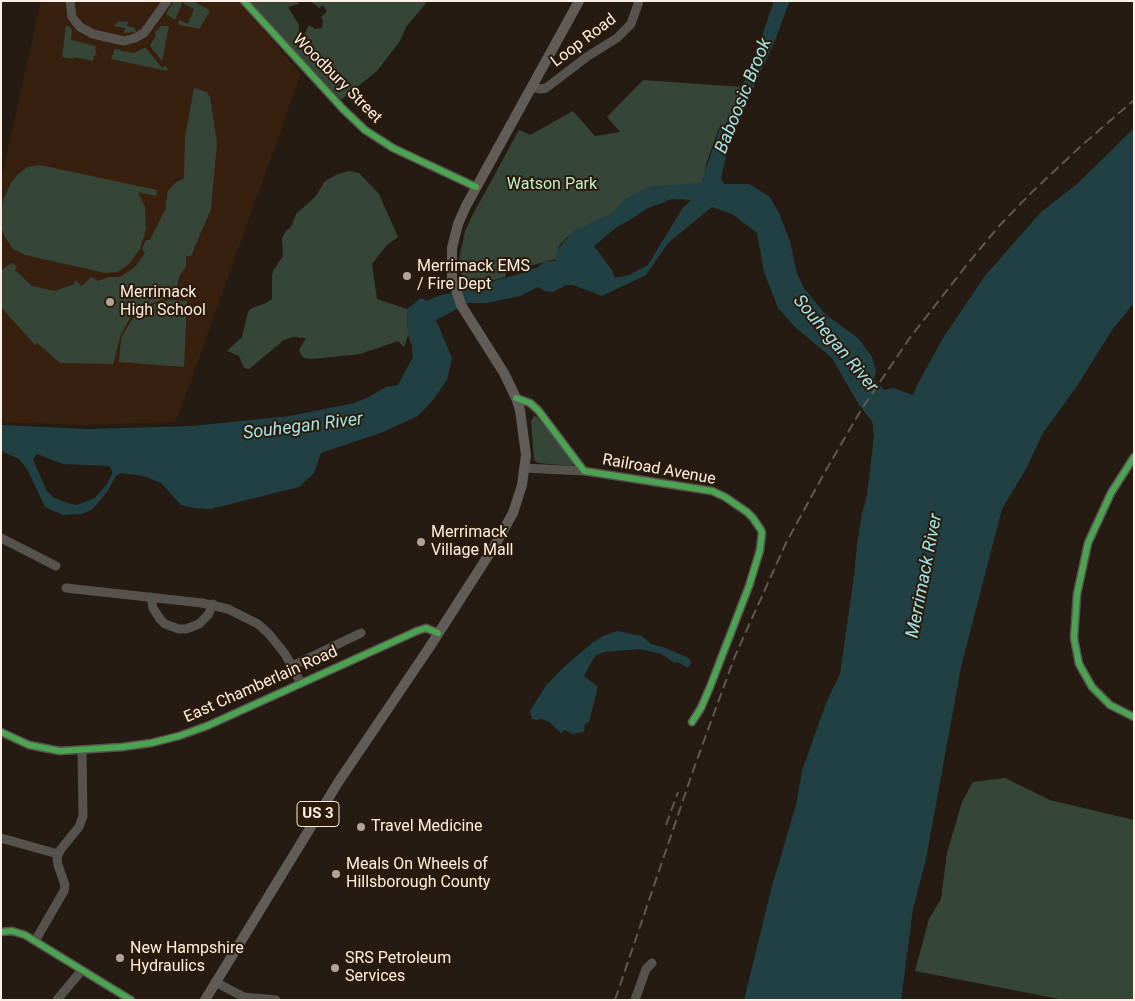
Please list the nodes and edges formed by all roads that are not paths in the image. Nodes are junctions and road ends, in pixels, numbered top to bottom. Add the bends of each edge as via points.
1 (70, 1) edge
2 (167, 1) edge
3 (244, 1) edge
4 (579, 1) edge
5 (639, 1) edge
6 (532, 87) junction
7 (476, 187) junction
8 (516, 398) junction
9 (1134, 458) edge
10 (524, 468) junction
11 (584, 471) junction
12 (2, 539) edge
13 (56, 566) dead end
14 (66, 588) dead end
15 (151, 597) junction
16 (212, 604) junction
17 (361, 633) dead end
18 (438, 633) junction
19 (292, 666) junction
20 (301, 683) junction
21 (1134, 717) edge
22 (692, 722) dead end
23 (1, 732) edge
24 (82, 750) junction
25 (1, 838) edge
26 (58, 854) junction
27 (1, 932) edge
28 (35, 941) junction
29 (652, 963) dead end
30 (82, 970) junction
31 (215, 982) junction
32 (57, 1000) edge
33 (130, 1000) edge
34 (205, 1000) edge
35 (276, 1000) edge
36 (635, 1000) edge

1 - 2 street via 72,17 80,27 93,34 124,40 144,33
3 - 7 street, Woodbury Street via 336,102 366,130 393,148
4 - 6 main road, US 3
5 - 6 street, Loop Road via 631,24 617,38 546,88
6 - 7 main road, US 3
7 - 8 main road, US 3 via 455,234 452,277 461,304
8 - 10 main road, US 3 via 525,440
8 - 11 street, Railroad Avenue via 538,410
9 - 21 street via 1111,493 1088,543 1077,594 1074,638 1079,664 1092,687 1110,705
10 - 11 street, Railroad Avenue
10 - 18 main road, US 3 via 518,499 506,526
11 - 22 street, Railroad Avenue via 712,490 747,512 761,530 760,550 749,586 710,687
12 - 13 street
14 - 15 street
15 - 16 street
15 - 16 street via 160,619 172,627 186,629 199,624 208,615
16 - 19 street via 258,624 279,645
17 - 19 street
18 - 20 street, East Chamberlain Road via 426,628 417,630
18 - 31 main road, US 3 via 339,781
19 - 20 street
20 - 24 street, East Chamberlain Road via 193,731 137,745
23 - 24 street, East Chamberlain Road via 38,748
24 - 26 street via 83,816 75,834
25 - 26 street
26 - 28 street via 64,891
27 - 28 street via 12,931
28 - 30 street
29 - 36 street via 646,969
30 - 32 street
30 - 33 street
31 - 34 main road, US 3
31 - 35 street via 244,997

